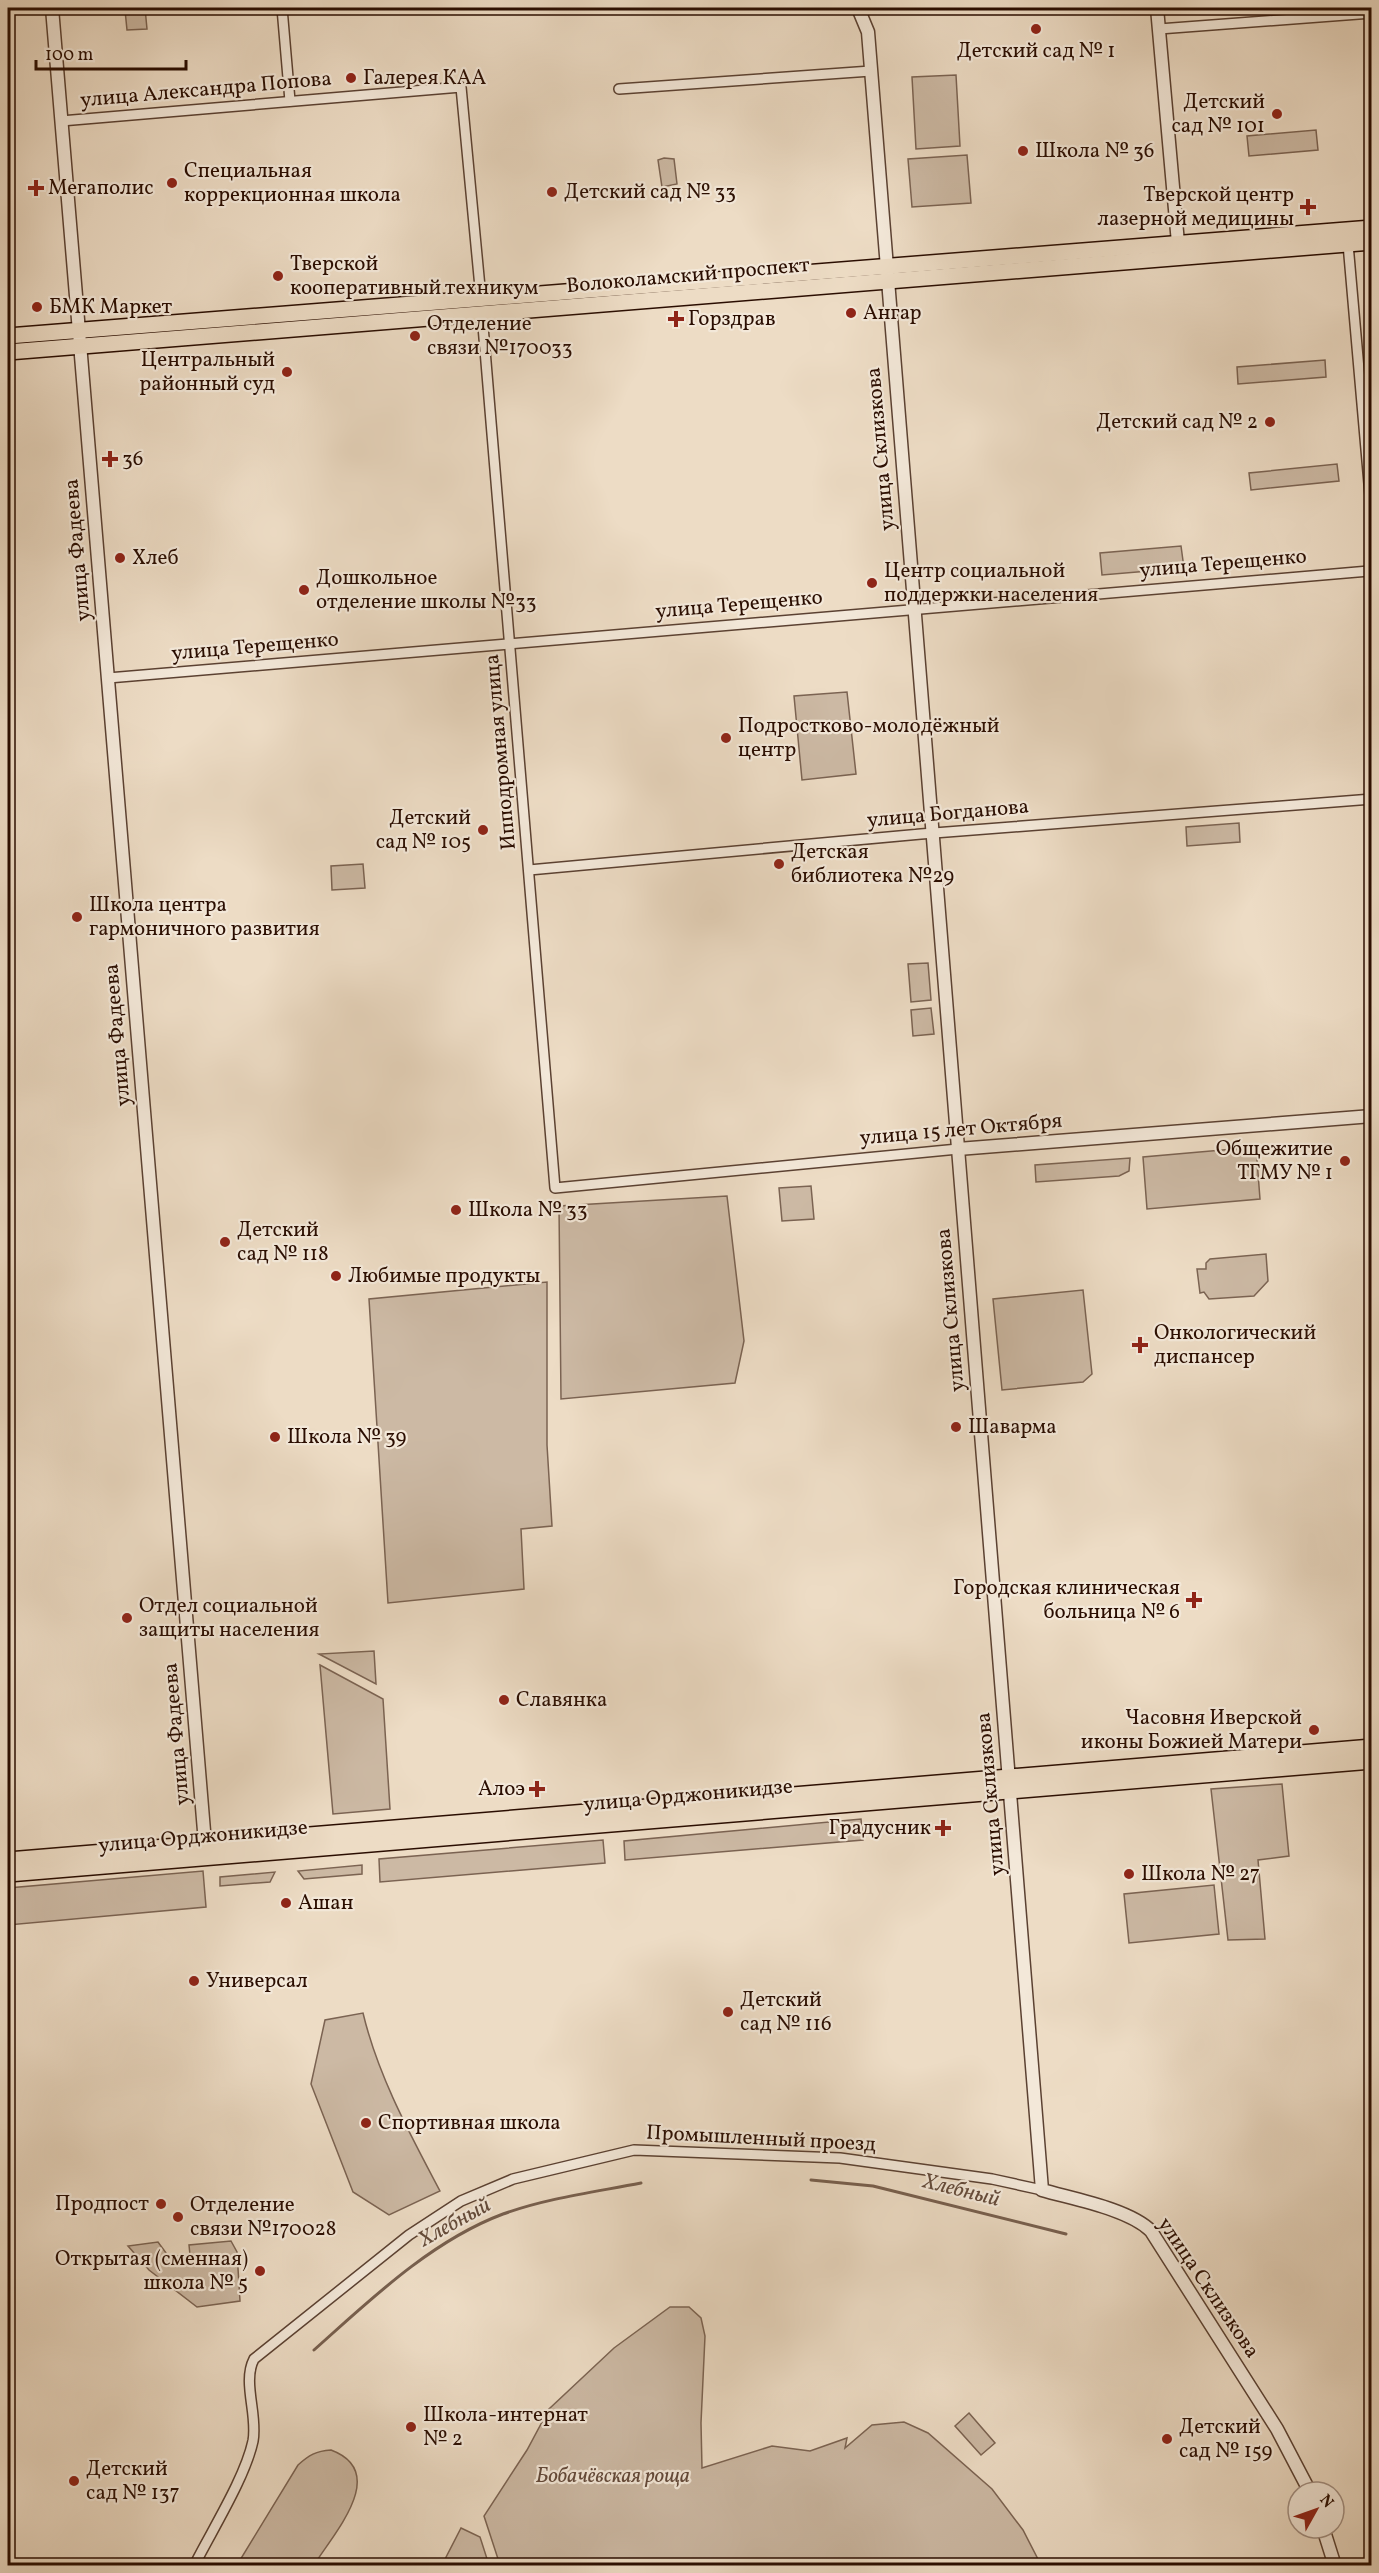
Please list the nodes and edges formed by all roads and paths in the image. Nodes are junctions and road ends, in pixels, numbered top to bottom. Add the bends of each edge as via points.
1 (52, 8) edge
2 (282, 8) edge
3 (1157, 8) edge
4 (859, 9) edge
5 (1371, 13) edge
6 (1159, 29) junction
7 (871, 71) junction
8 (461, 87) joint
9 (619, 89) dead end
10 (290, 101) junction
11 (61, 121) junction
12 (1371, 228) edge
13 (1371, 242) edge
14 (1178, 243) junction
15 (1348, 244) junction
16 (887, 274) junction
17 (482, 306) junction
18 (79, 330) junction
19 (8, 336) edge
20 (80, 346) junction
21 (8, 352) edge
22 (1371, 518) edge
23 (1371, 573) edge
24 (914, 608) junction
25 (510, 642) junction
26 (108, 678) junction
27 (1371, 799) edge
28 (932, 834) junction
29 (529, 870) junction
30 (1371, 1116) edge
31 (958, 1149) junction
32 (555, 1188) joint
33 (1371, 1748) edge
34 (1371, 1761) edge
35 (1010, 1784) junction
36 (398, 1827) junction
37 (205, 1843) junction
38 (384, 1843) junction
39 (8, 1860) edge
40 (8, 1874) edge
41 (1042, 2190) junction
42 (1304, 2480) edge
43 (1327, 2540) edge
44 (194, 2565) edge
45 (1335, 2565) edge

1 - 11 street, улица Фадеева
2 - 10 street
3 - 6 street
4 - 7 street, улица Склизкова via 868,30
5 - 6 street
6 - 14 street
7 - 9 street
7 - 16 street, улица Склизкова
8 - 10 street, улица Александра Попова
8 - 17 street, Ипподромная улица
10 - 11 street, улица Александра Попова
11 - 18 street, улица Фадеева
12 - 14 main road, Волоколамский проспект
13 - 15 main road, Волоколамский проспект
14 - 16 main road, Волоколамский проспект
15 - 16 main road, Волоколамский проспект
15 - 22 street
16 - 17 main road, Волоколамский проспект
16 - 24 street, улица Склизкова
17 - 18 main road, Волоколамский проспект
17 - 20 main road, Волоколамский проспект
17 - 25 street, Ипподромная улица
18 - 19 main road, Волоколамский проспект
18 - 20 street, улица Фадеева
20 - 21 main road, Волоколамский проспект
20 - 26 street, улица Фадеева
23 - 24 street, улица Терещенко via 1369,570
24 - 25 street, улица Терещенко
24 - 28 street, улица Склизкова
25 - 26 street, улица Терещенко
25 - 29 street, Ипподромная улица
26 - 37 street, улица Фадеева
27 - 28 street, улица Богданова
28 - 29 street, улица Богданова
28 - 31 street, улица Склизкова
29 - 32 street, Ипподромная улица
30 - 31 street, улица 15 лет Октября
31 - 32 street, улица 15 лет Октября
31 - 35 street, улица Склизкова
33 - 35 main road, улица Орджоникидзе
34 - 35 main road, улица Орджоникидзе
35 - 36 main road, улица Орджоникидзе
35 - 38 main road, улица Орджоникидзе
35 - 41 street, улица Склизкова
36 - 37 main road, улица Орджоникидзе
36 - 38 main road
37 - 39 main road, улица Орджоникидзе
38 - 40 main road, улица Орджоникидзе
41 - 42 street, улица Склизкова via 1128,2217 1151,2231 1277,2429
41 - 44 street, Промышленный проезд via 992,2179 840,2158 634,2150 513,2179 461,2201 402,2240 254,2359 250,2369 255,2421 252,2445
43 - 45 street

